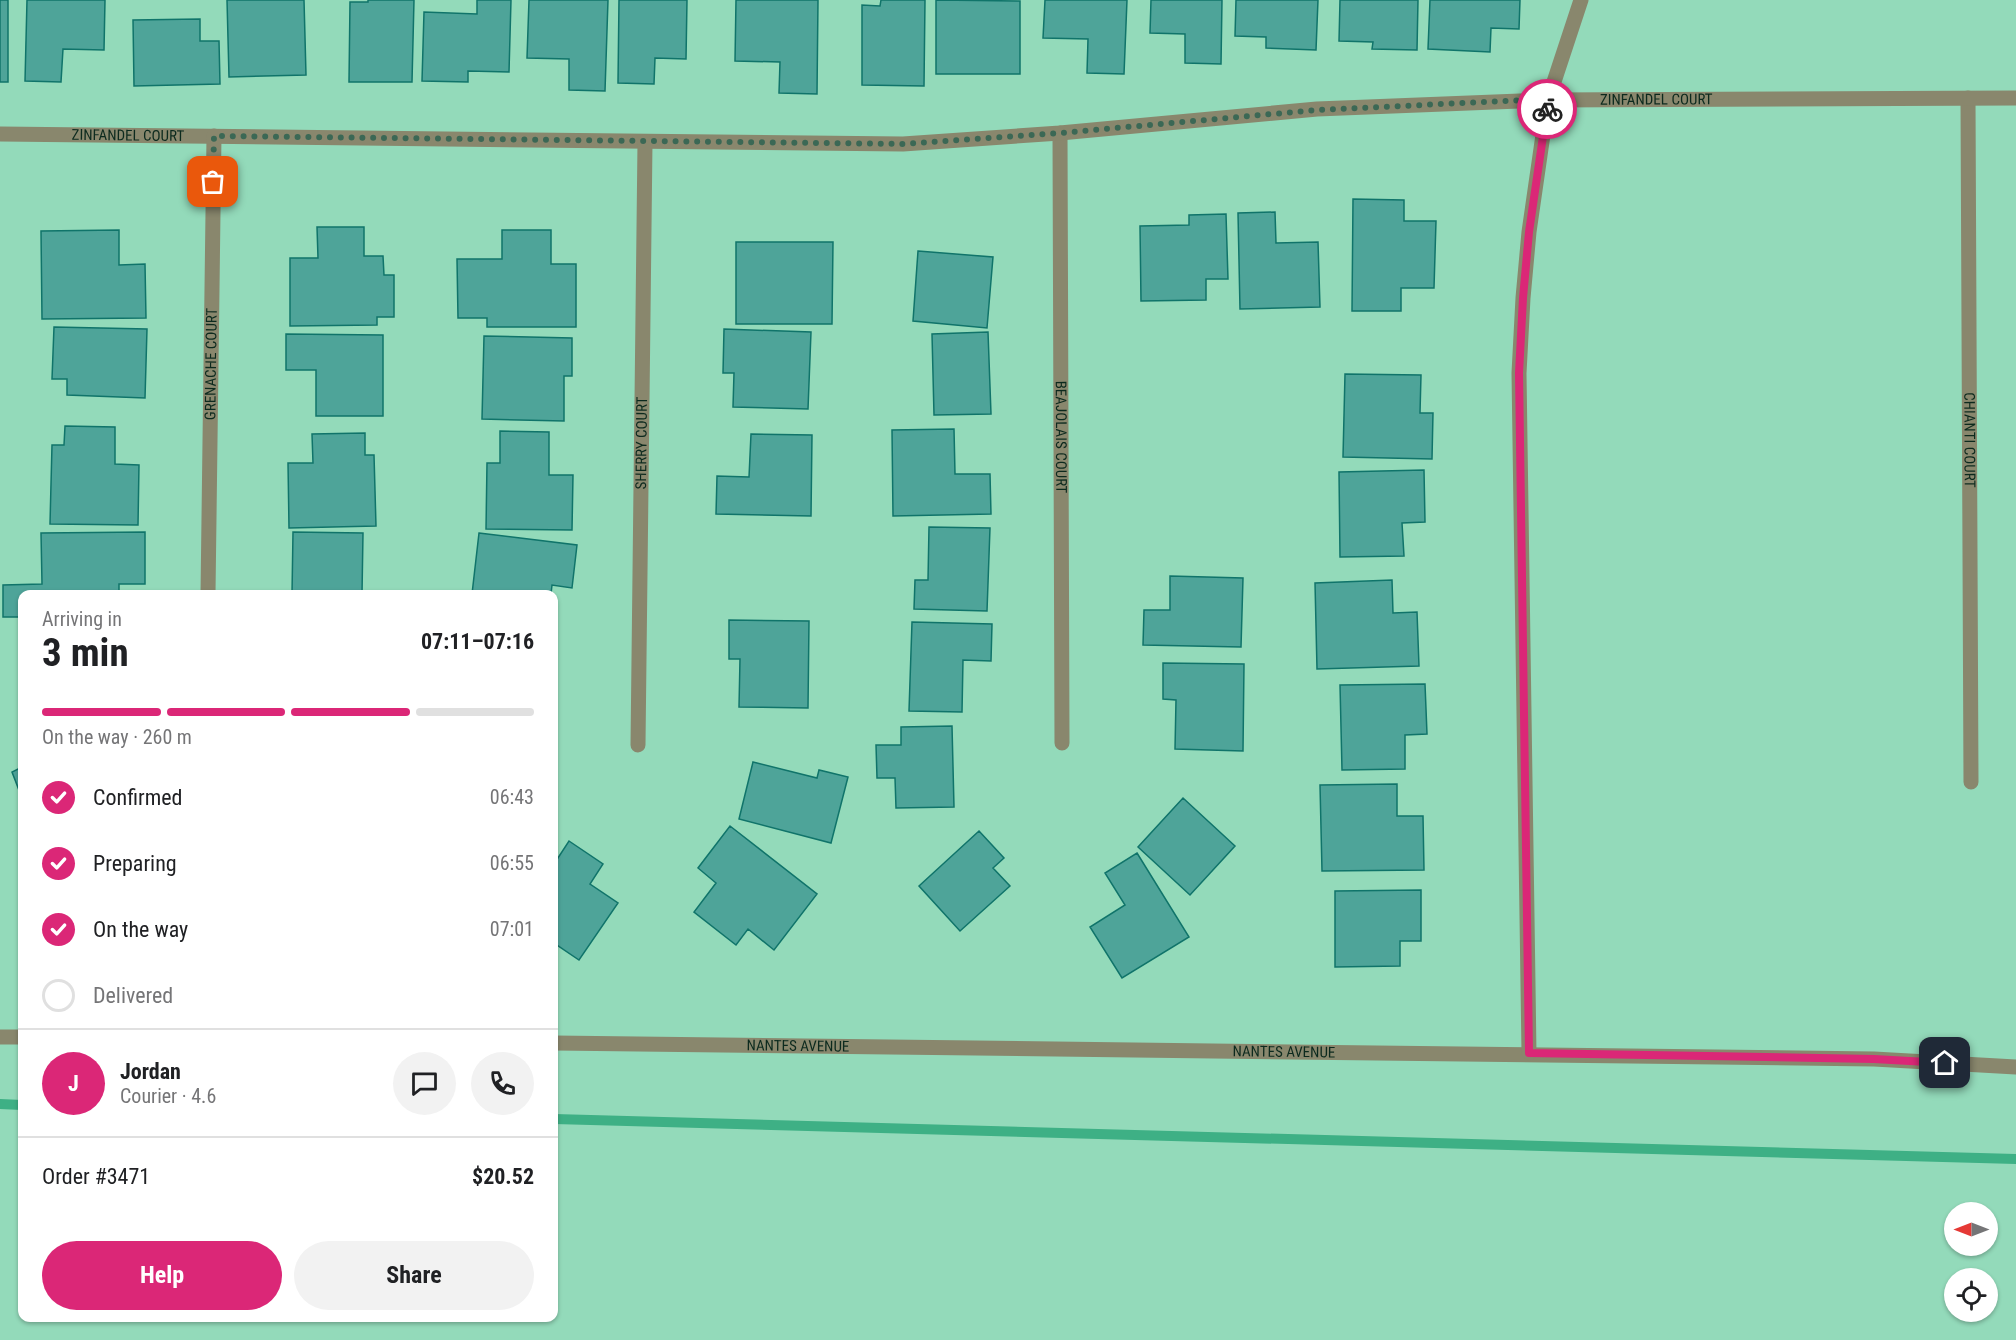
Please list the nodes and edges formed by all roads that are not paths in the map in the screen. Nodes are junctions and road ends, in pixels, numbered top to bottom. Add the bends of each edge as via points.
1 (1581, 0) edge
2 (1968, 98) junction
3 (2016, 98) edge
4 (1548, 99) junction
5 (1060, 133) junction
6 (0, 134) edge
7 (214, 136) junction
8 (645, 142) junction
9 (208, 590) edge
10 (1062, 743) dead end
11 (638, 745) dead end
12 (1971, 782) dead end
13 (0, 1037) edge
14 (18, 1037) edge
15 (558, 1043) edge
16 (1529, 1053) junction
17 (2016, 1067) edge

1 - 4 street
2 - 3 street, ZINFANDEL COURT
2 - 4 street, ZINFANDEL COURT
2 - 12 street, CHIANTI COURT
4 - 5 street, ZINFANDEL COURT via 1317,110
4 - 16 street via 1529,232 1519,373
5 - 8 street, ZINFANDEL COURT via 903,144
5 - 10 street, BEAJOLAIS COURT
6 - 7 street, ZINFANDEL COURT
7 - 8 street, ZINFANDEL COURT
7 - 9 street, GRENACHE COURT
8 - 11 street, SHERRY COURT
13 - 14 street
15 - 16 street, NANTES AVENUE
16 - 17 street, NANTES AVENUE via 1874,1059

